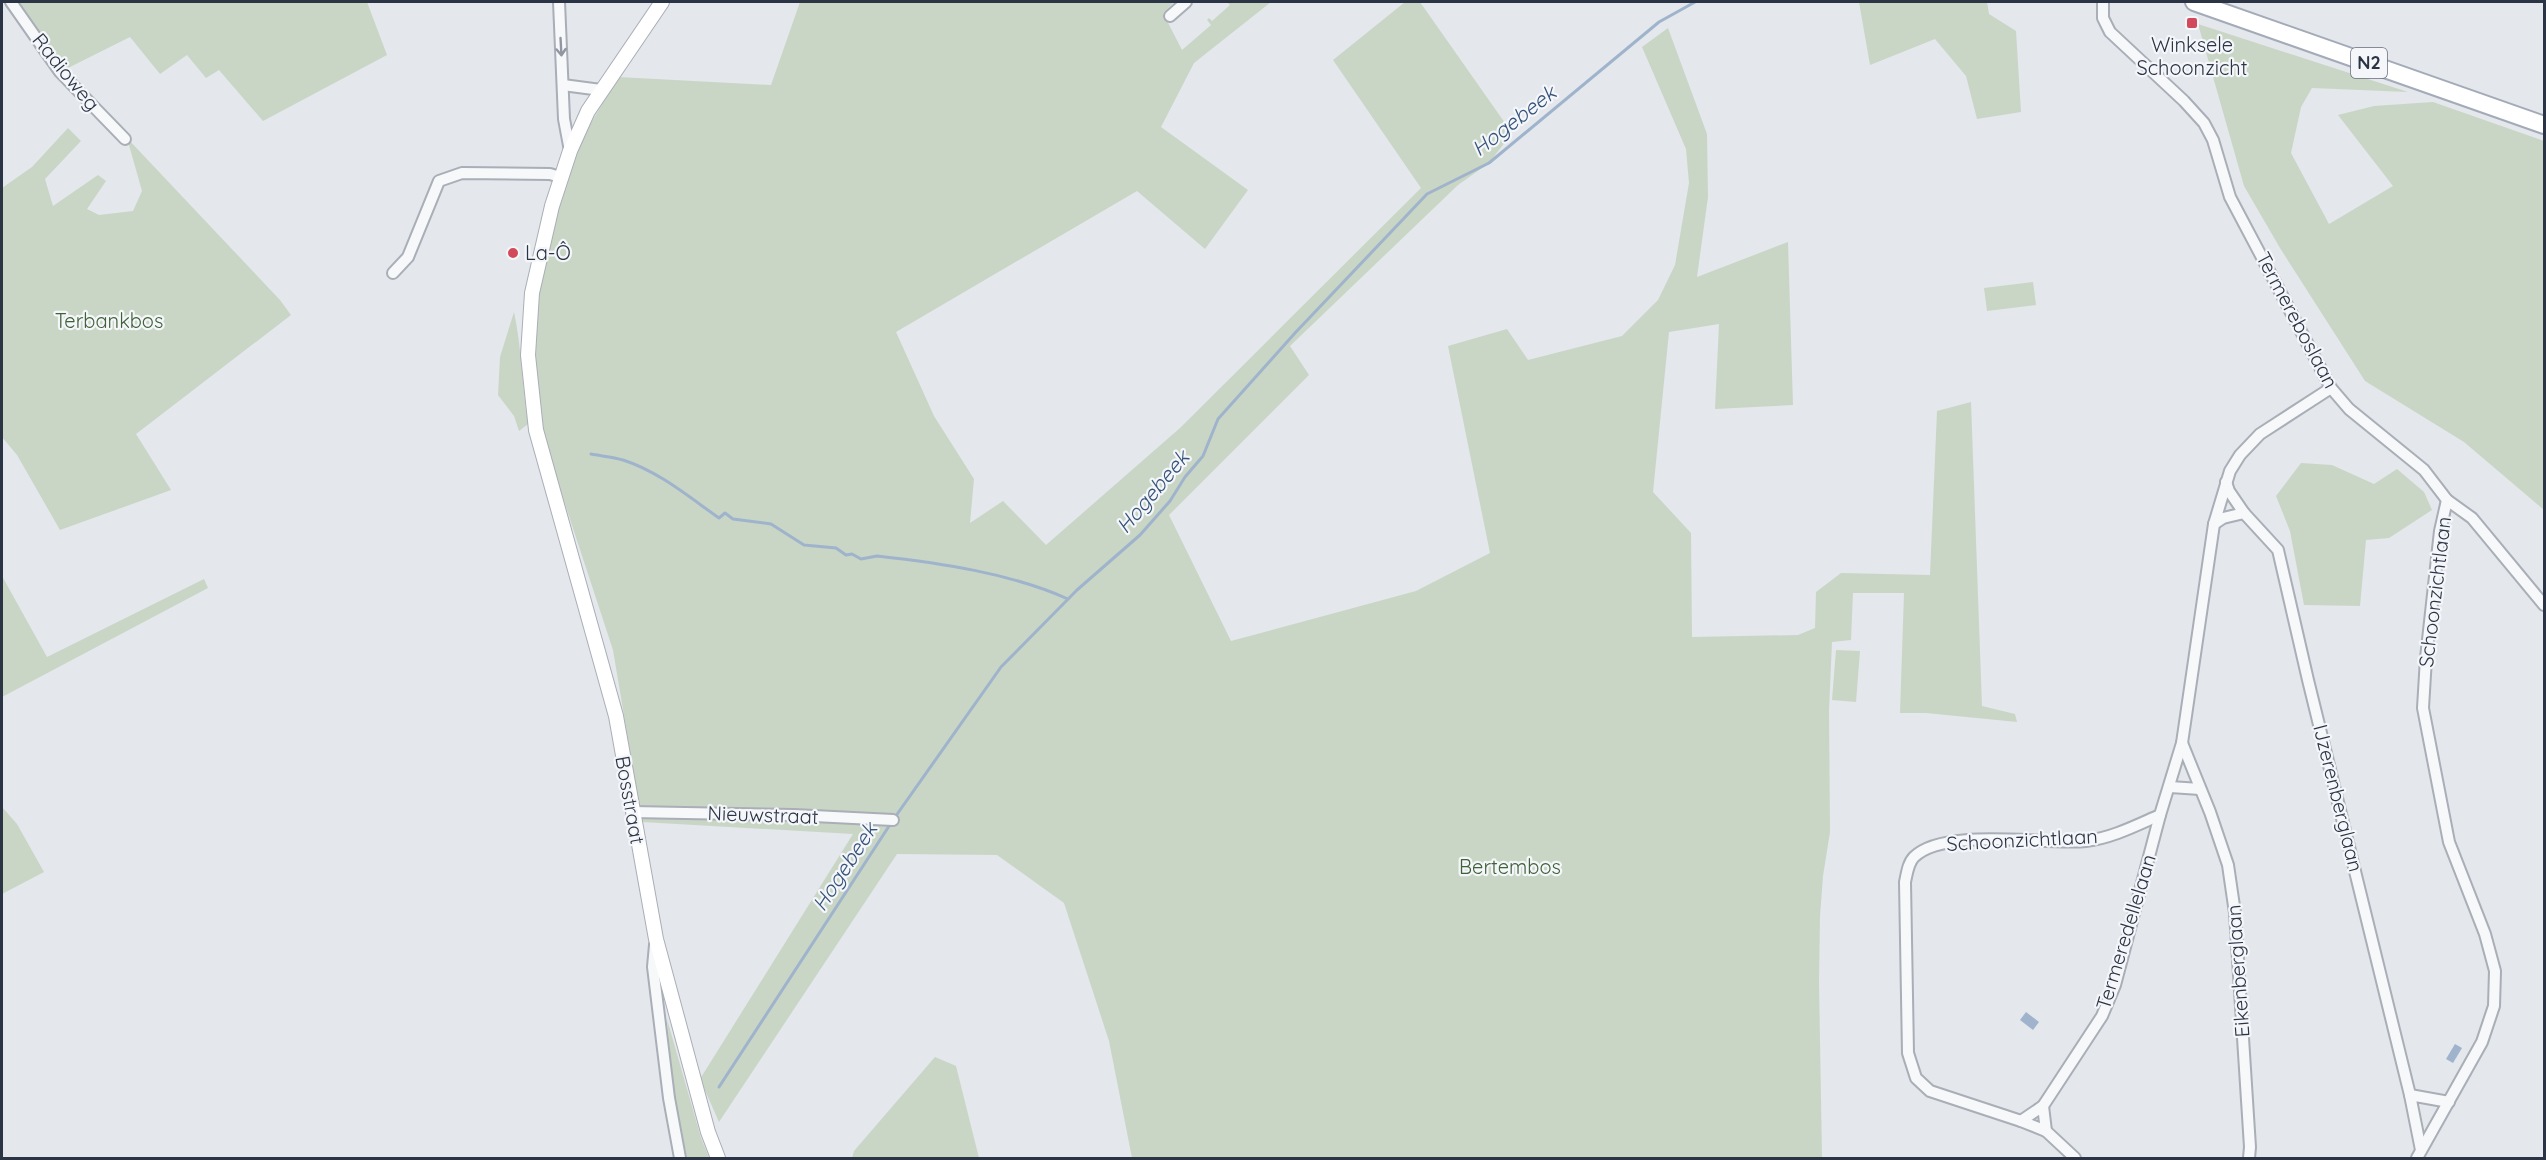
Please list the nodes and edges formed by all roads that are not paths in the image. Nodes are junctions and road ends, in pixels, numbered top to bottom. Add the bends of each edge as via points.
1 (11, 2) edge
2 (560, 2) edge
3 (662, 2) edge
4 (1186, 2) edge
5 (2103, 2) edge
6 (2194, 2) edge
7 (1170, 16) dead end
8 (563, 85) junction
9 (601, 90) junction
10 (2544, 125) edge
11 (125, 139) dead end
12 (570, 151) junction
13 (560, 177) junction
14 (393, 273) dead end
15 (2331, 388) junction
16 (2226, 482) junction
17 (2447, 500) junction
18 (2244, 513) junction
19 (2214, 524) junction
20 (2544, 605) edge
21 (2182, 743) junction
22 (2169, 787) junction
23 (2200, 789) junction
24 (632, 812) junction
25 (2160, 815) junction
26 (893, 820) dead end
27 (656, 939) junction
28 (2410, 1095) junction
29 (2449, 1102) junction
30 (2043, 1106) junction
31 (2021, 1120) junction
32 (2046, 1131) junction
33 (2419, 1154) edge
34 (680, 1158) edge
35 (718, 1158) edge
36 (2075, 1158) edge
37 (2249, 1158) edge

1 - 11 street, Radioweg via 60,72
2 -> 8 street
3 - 9 street, Bosstraat
4 - 7 street
5 - 15 street, Termereboslaan via 2103,18 2110,32 2204,123 2230,197
6 - 10 main road, N2
8 - 9 street
8 - 12 street
9 - 12 street, Bosstraat
12 - 13 street, Bosstraat
13 - 14 street via 462,173 439,181 408,257
13 - 24 street, Bosstraat via 532,293 529,387 539,441 616,716
15 - 16 street via 2260,434 2240,455
15 - 17 street, Termereboslaan via 2349,409 2424,470
16 - 18 street, IJzerenberglaan
16 - 19 street
17 - 20 street, Termereboslaan via 2472,518
17 - 29 street, Schoonzichtlaan via 2439,542 2423,708 2446,832 2486,934 2495,971 2494,1006 2482,1042
18 - 19 street
18 - 28 street, IJzerenberglaan via 2278,550
19 - 21 street
21 - 22 street
21 - 23 street, Eikenberglaan
22 - 23 street
22 - 25 street
23 - 37 street, Eikenberglaan via 2228,865 2235,913
24 - 26 street, Nieuwstraat
24 - 27 street, Bosstraat
25 - 30 street, Termeredellelaan via 2115,985 2102,1016
25 - 31 street, Schoonzichtlaan via 2088,841 1953,840 1924,849 1908,867 1908,1053 1912,1070 1930,1091
27 - 34 street via 653,967
27 - 35 street, Bosstraat
28 - 29 street
28 - 33 street, IJzerenberglaan
29 - 33 street, Schoonzichtlaan
30 - 31 street, Termeredellelaan
30 - 32 street
31 - 32 street, Schoonzichtlaan
32 - 36 street, Schoonzichtlaan

